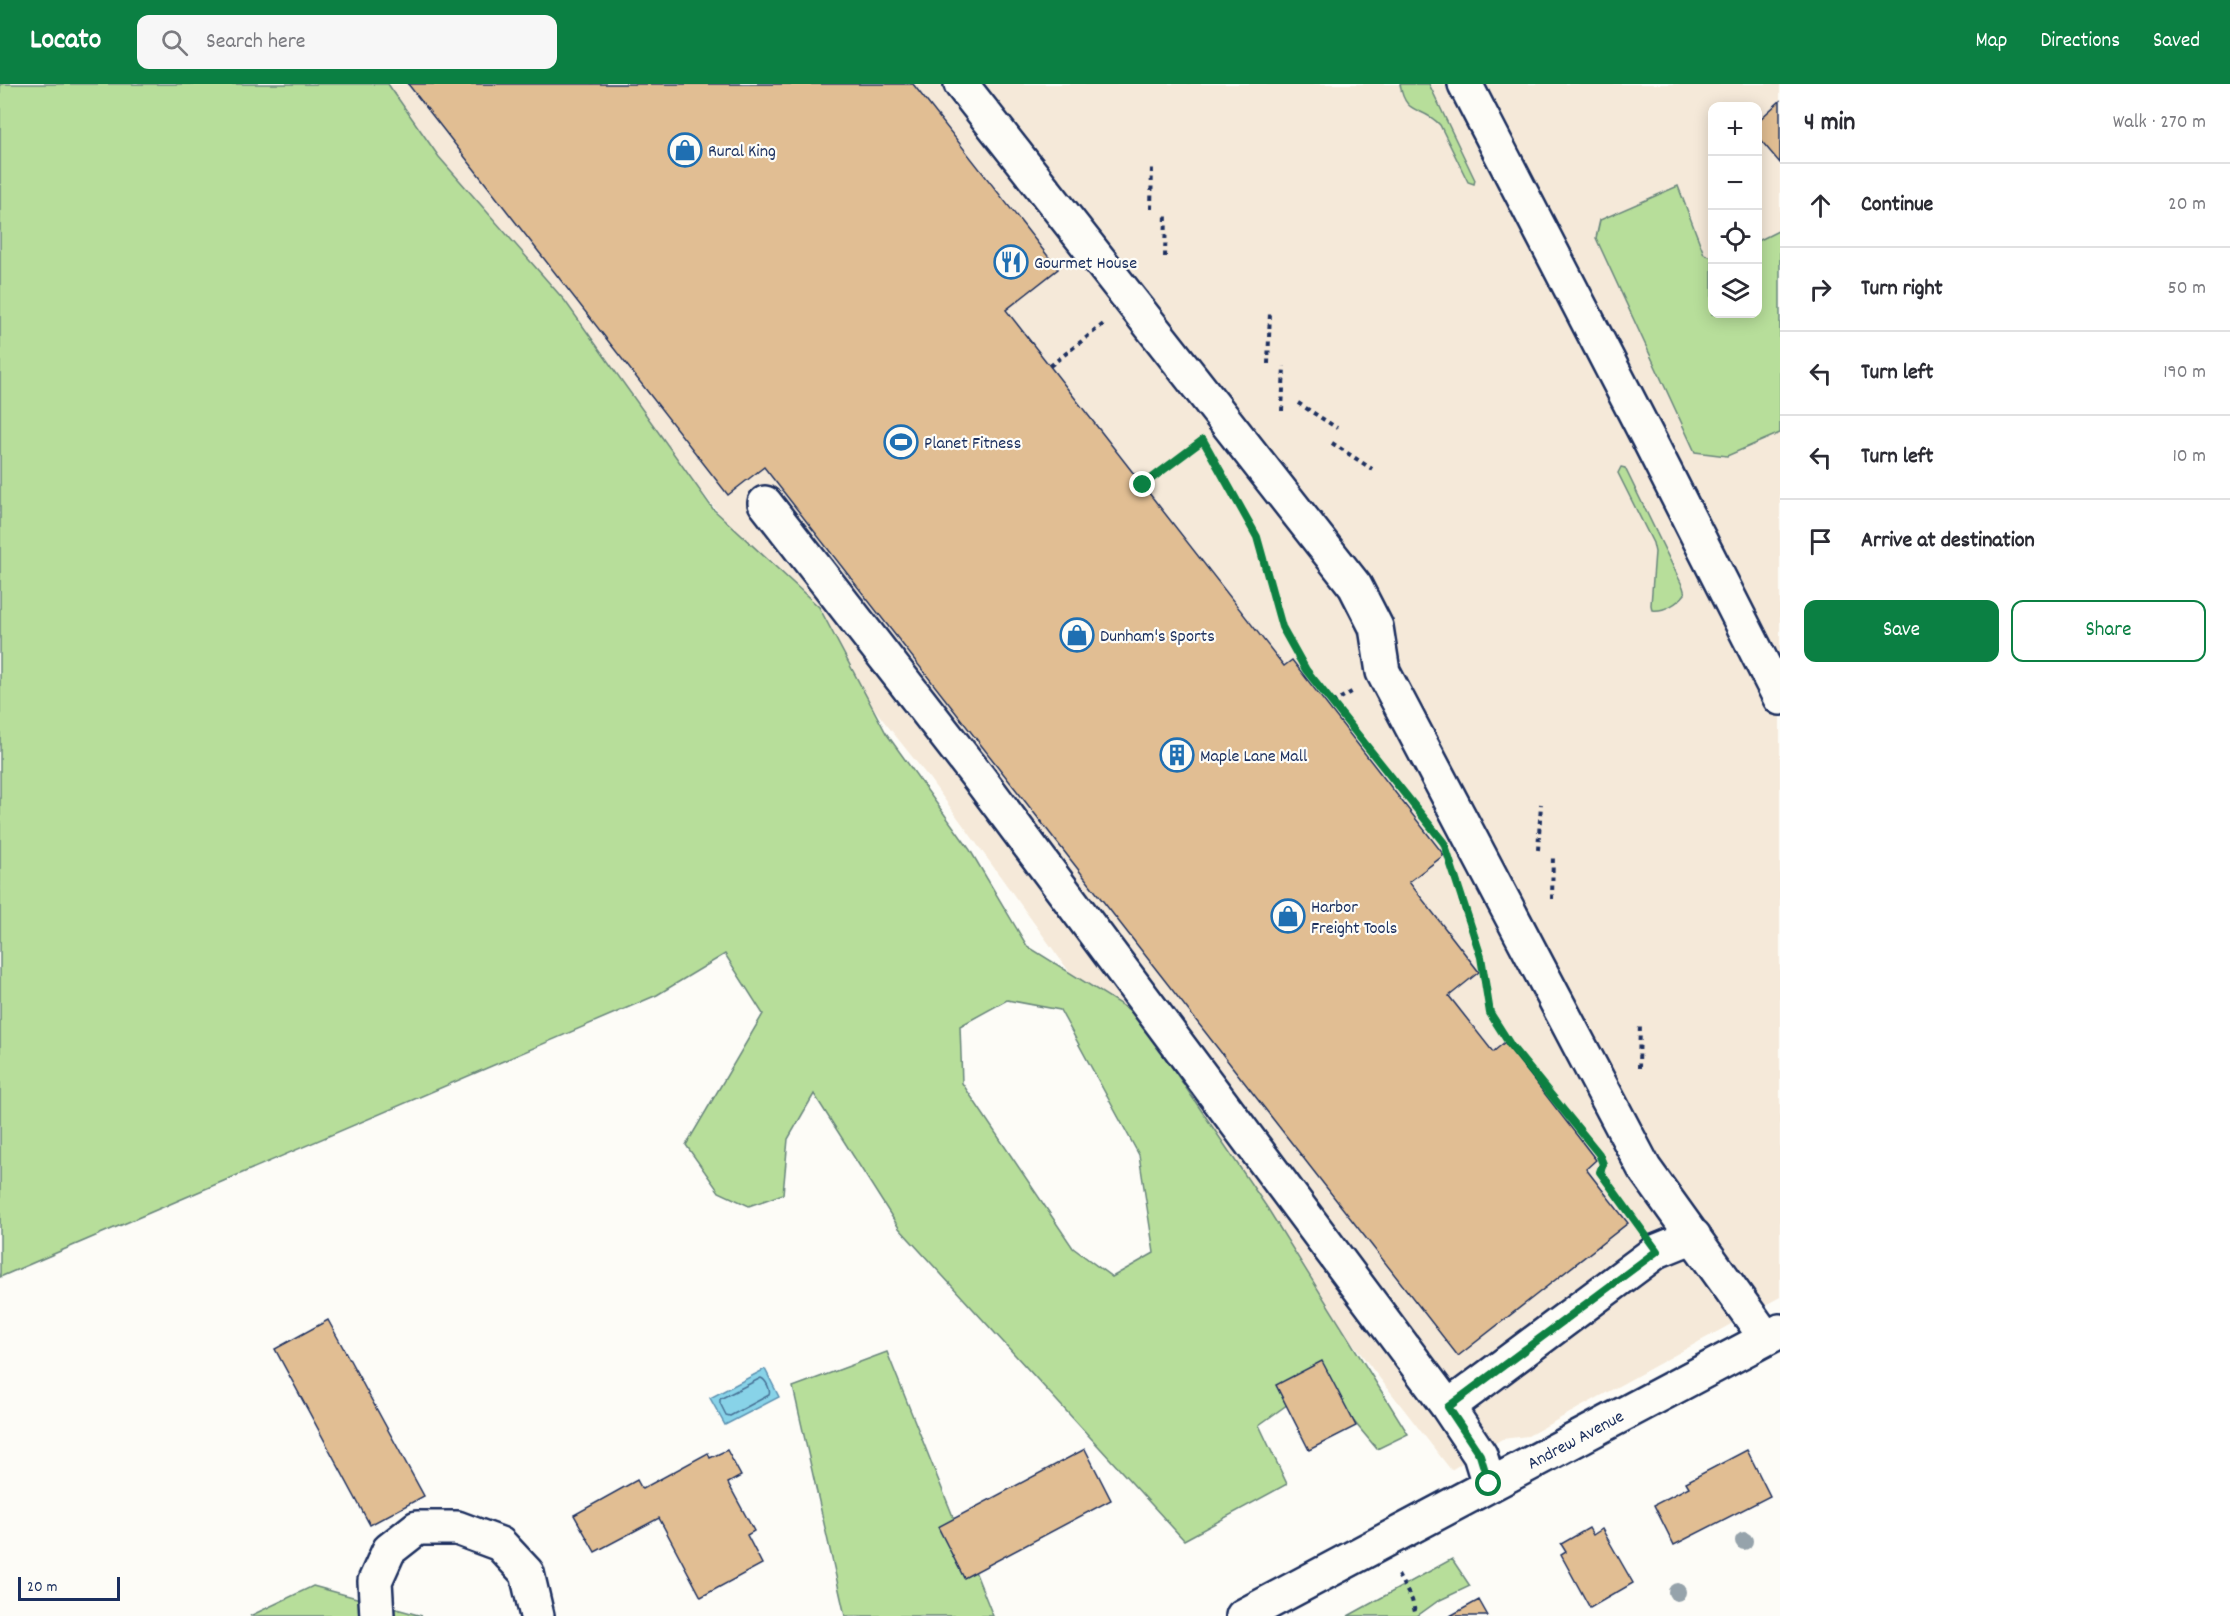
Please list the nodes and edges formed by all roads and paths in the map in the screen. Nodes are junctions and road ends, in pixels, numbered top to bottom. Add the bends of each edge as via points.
1 (961, 84) edge
2 (1465, 84) edge
3 (1152, 166) dead end
4 (1151, 209) dead end
5 (1166, 212) dead end
6 (1165, 257) dead end
7 (1132, 303) junction
8 (1270, 312) dead end
9 (1268, 364) dead end
10 (1050, 366) dead end
11 (1284, 366) dead end
12 (1298, 403) dead end
13 (1282, 411) dead end
14 (1225, 421) junction
15 (1337, 428) dead end
16 (1332, 443) dead end
17 (1372, 469) dead end
18 (1225, 478) dead end
19 (1143, 485) dead end
20 (765, 503) dead end
21 (1780, 698) edge
22 (1541, 804) dead end
23 (1414, 806) dead end
24 (1538, 850) dead end
25 (1553, 855) dead end
26 (1460, 896) dead end
27 (1552, 899) dead end
28 (1640, 1023) dead end
29 (1639, 1068) dead end
30 (1591, 1145) dead end
31 (1599, 1154) dead end
32 (1694, 1236) junction
33 (1657, 1251) junction
34 (1773, 1334) edge
35 (1448, 1407) junction
36 (1489, 1484) junction
37 (1398, 1575) dead end
38 (377, 1616) edge
39 (537, 1616) edge
40 (1243, 1616) edge
41 (1416, 1616) edge

1 - 7 street
2 - 21 street
3 - 4 path
5 - 6 path
7 - 10 path
7 - 14 street
8 - 9 path
11 - 13 path
12 - 15 path
14 - 19 path
14 - 32 street via 1355,586 1376,627 1383,672 1392,692 1644,1168
16 - 17 path
18 - 23 path via 1257,537 1282,627 1306,670
20 - 35 street via 979,778
22 - 24 path
25 - 27 path
26 - 30 path via 1481,957 1490,1013 1511,1046
28 - 29 path
31 - 33 path via 1603,1164 1600,1172
32 - 33 street
32 - 34 street
33 - 35 street
34 - 36 street, Andrew Avenue
35 - 36 street via 1480,1455
36 - 40 street, Andrew Avenue
37 - 41 path
38 - 39 street via 375,1581 389,1550 417,1528 457,1528 500,1544 527,1574

